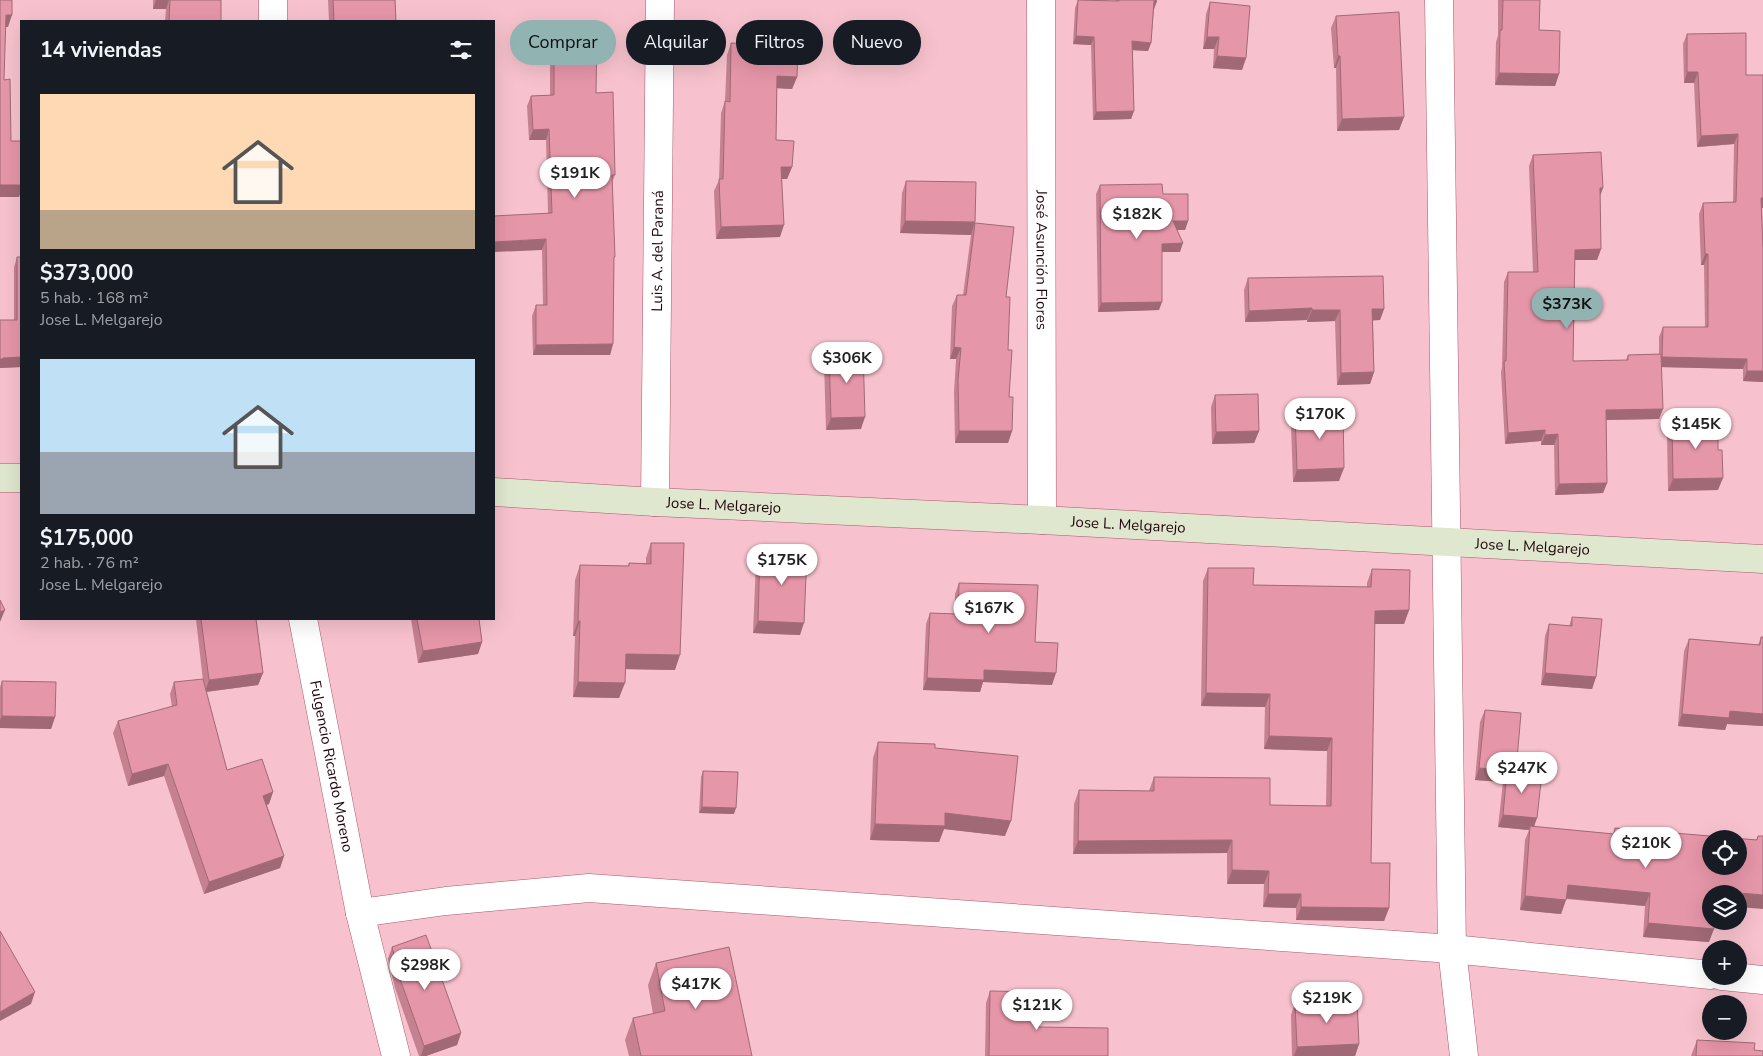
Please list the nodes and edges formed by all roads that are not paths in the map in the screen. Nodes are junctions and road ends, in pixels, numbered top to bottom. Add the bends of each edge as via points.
1 (273, 0) edge
2 (660, 0) edge
3 (1041, 0) edge
4 (1439, 0) edge
5 (273, 20) edge
6 (0, 478) edge
7 (20, 478) edge
8 (495, 492) edge
9 (655, 502) junction
10 (1042, 520) junction
11 (1446, 543) junction
12 (1763, 559) edge
13 (303, 620) edge
14 (360, 913) junction
15 (1452, 949) junction
16 (1702, 974) edge
17 (1747, 978) edge
18 (1763, 980) edge
19 (396, 1056) edge
20 (1464, 1056) edge

1 - 5 street
2 - 9 street, Luis A. del Paraná
3 - 10 street, José Asunción Flores
4 - 11 street
6 - 7 street
8 - 9 street, Jose L. Melgarejo
9 - 10 street, Jose L. Melgarejo
10 - 11 street, Jose L. Melgarejo
11 - 12 street, Jose L. Melgarejo
11 - 15 street
13 - 14 street, Fulgencio Ricardo Moreno
14 - 15 street via 446,901 589,888
14 - 19 street, Fulgencio Ricardo Moreno
15 - 16 street
15 - 20 street
17 - 18 street

